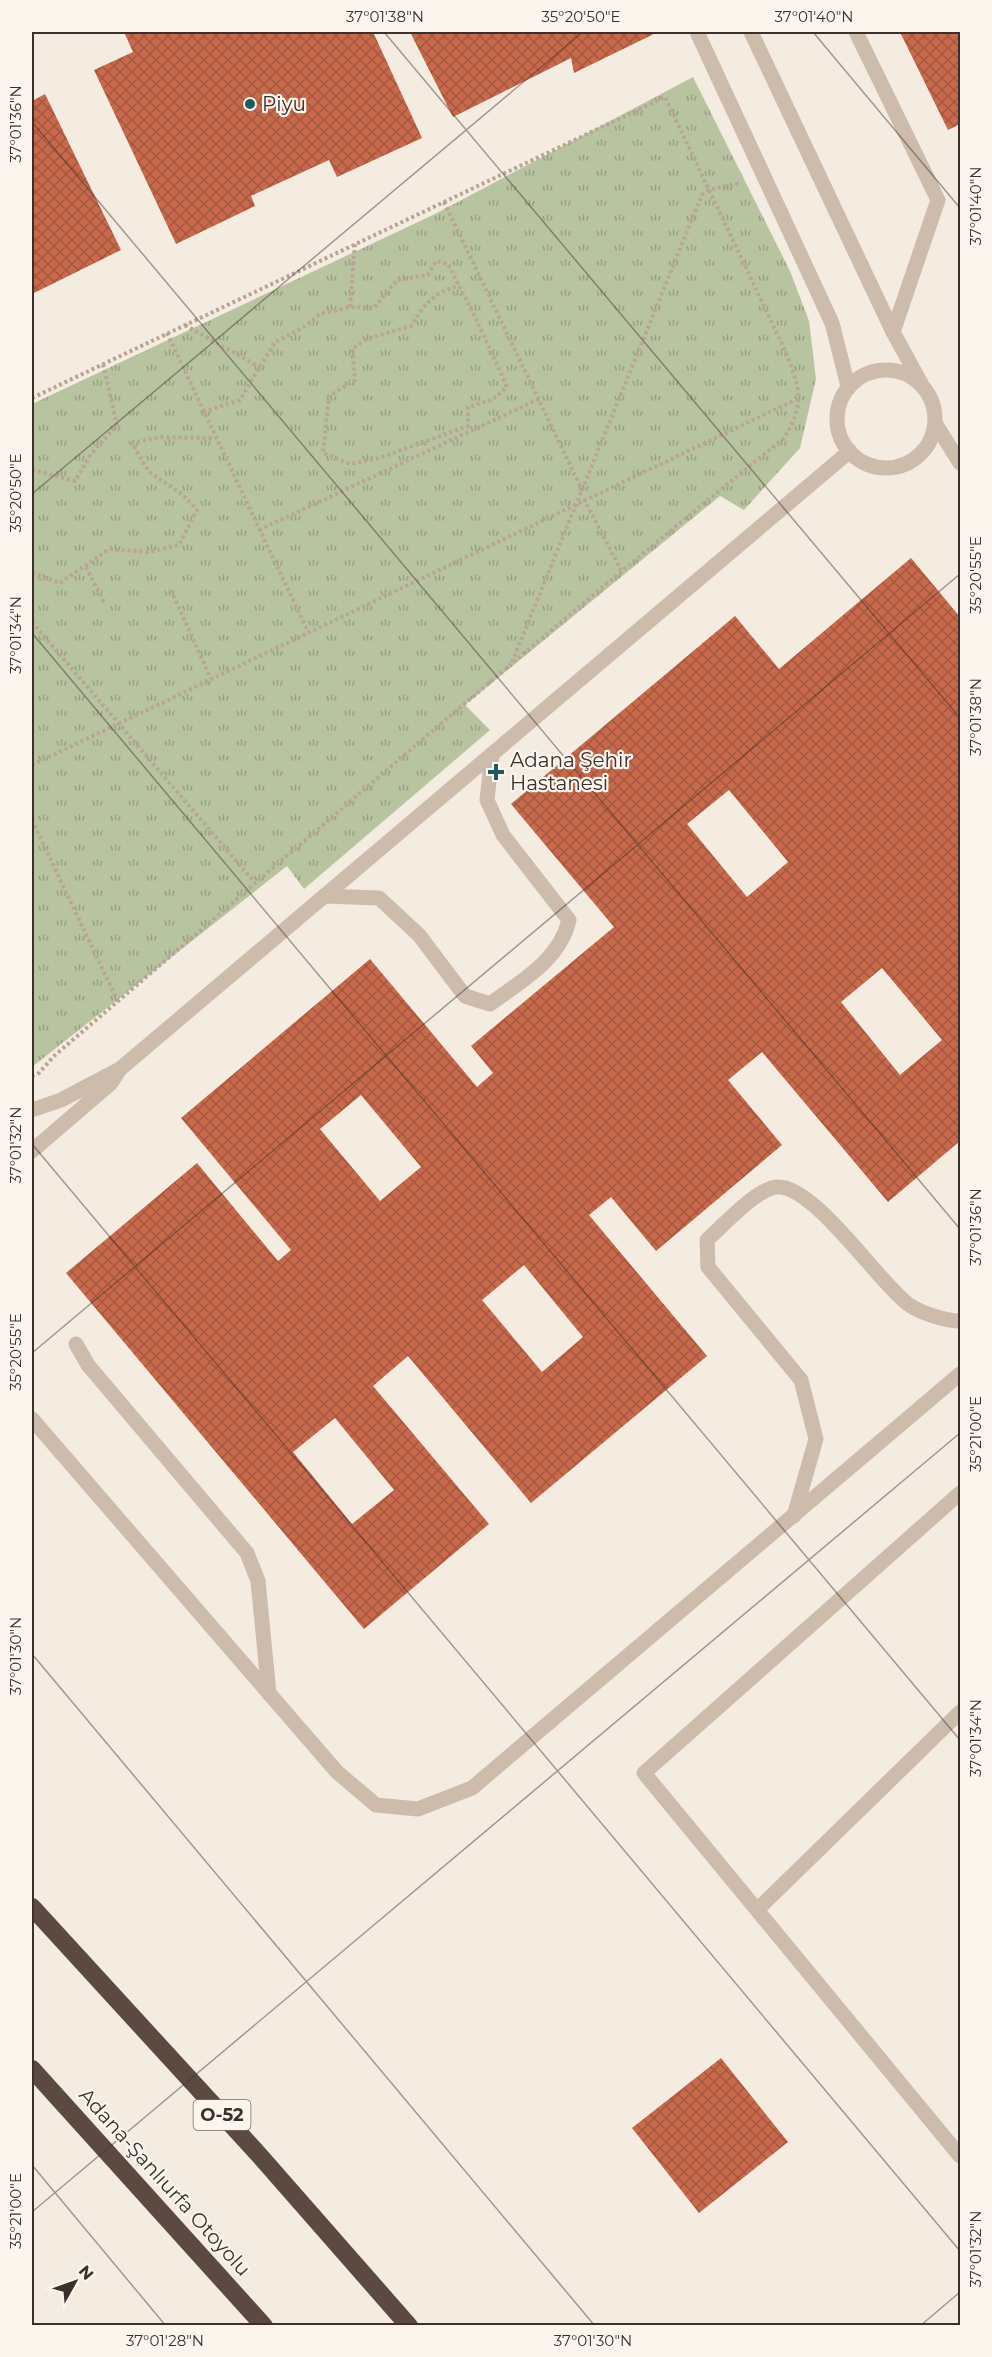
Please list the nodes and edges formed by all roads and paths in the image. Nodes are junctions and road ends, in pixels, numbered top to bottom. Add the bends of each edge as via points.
1 (697, 32) edge
2 (751, 32) edge
3 (856, 32) edge
4 (763, 174) junction
5 (708, 190) junction
6 (444, 202) junction
7 (355, 244) junction
8 (460, 286) junction
9 (350, 307) junction
10 (184, 325) junction
11 (893, 332) junction
12 (167, 333) junction
13 (103, 364) junction
14 (259, 367) junction
15 (922, 385) junction
16 (848, 386) junction
17 (32, 398) edge
18 (799, 398) junction
19 (538, 399) junction
20 (203, 412) junction
21 (935, 423) junction
22 (215, 438) junction
23 (850, 451) junction
24 (960, 463) edge
25 (32, 470) edge
26 (583, 492) junction
27 (584, 500) junction
28 (578, 503) junction
29 (259, 530) junction
30 (86, 567) junction
31 (621, 570) junction
32 (32, 573) edge
33 (171, 590) dead end
34 (105, 604) dead end
35 (32, 622) edge
36 (308, 632) junction
37 (511, 664) junction
38 (212, 679) junction
39 (119, 724) junction
40 (492, 754) junction
41 (32, 765) edge
42 (32, 820) edge
43 (255, 883) junction
44 (324, 896) junction
45 (118, 1002) junction
46 (120, 1069) junction
47 (32, 1076) edge
48 (32, 1110) edge
49 (32, 1151) edge
50 (960, 1321) edge
51 (76, 1344) dead end
52 (960, 1374) edge
53 (32, 1419) edge
54 (960, 1493) edge
55 (794, 1516) junction
56 (269, 1694) junction
57 (960, 1712) edge
58 (32, 1907) edge
59 (757, 1910) junction
60 (32, 2069) edge
61 (960, 2156) edge
62 (264, 2325) edge
63 (409, 2325) edge

1 - 4 street
2 - 11 street
3 - 11 street via 938,200
4 - 5 path
4 - 16 street via 832,323
5 - 6 path via 665,97
5 - 18 path via 783,345 797,379
5 - 26 path via 702,195
6 - 7 path
6 - 19 path
7 - 9 path
7 - 10 path
8 - 8 path via 507,387 492,400 468,407 468,426 379,458 350,464 323,453 329,396 355,380 352,349 366,339 411,326 426,302 446,289
8 - 9 path via 448,264 436,261 428,275 397,280 374,308
9 - 14 path via 320,314 275,342
10 - 12 path
10 - 14 path
11 - 15 street
12 - 13 path
12 - 20 path
13 - 17 path
13 - 25 path via 117,425 91,454 75,482
14 - 20 path via 240,400
15 - 16 street via 905,373 885,369 865,374
15 - 21 street via 933,403
16 - 23 street via 838,404 836,424
18 - 27 path
18 - 31 path via 794,423 783,439
19 - 26 path
19 - 29 path
20 - 22 path
21 - 23 street via 929,443 915,459 897,467 876,467 857,459
21 - 24 street
22 - 29 path
22 - 30 path via 162,437 132,443 149,472 182,494 197,510 179,545 149,552 109,549
23 - 40 street
26 - 27 path
26 - 28 path
27 - 28 path
27 - 31 path
28 - 36 path
28 - 37 path
29 - 36 path
30 - 32 path via 60,584
30 - 34 path
31 - 37 path
33 - 38 path
35 - 39 path
36 - 38 path
37 - 43 path
38 - 39 path
39 - 41 path
39 - 43 path
40 - 44 street
40 - 44 street via 487,800 495,818 503,835 569,920 566,936 546,962 490,1004 465,996 419,935 379,898
42 - 45 path
43 - 45 path
44 - 46 street
45 - 47 path
46 - 48 street via 61,1100
46 - 49 street via 111,1083
50 - 55 street via 909,1305 812,1203 790,1188 762,1192 707,1240 708,1267 801,1380 816,1439
51 - 56 street via 88,1365 247,1553 258,1581
52 - 55 street
53 - 56 street
54 - 59 street via 644,1773
55 - 56 street via 472,1788 447,1800 418,1809 376,1805 337,1772
57 - 59 street
58 - 63 highway, O-52
59 - 61 street
60 - 62 highway, Adana-Şanlıurfa Otoyolu

